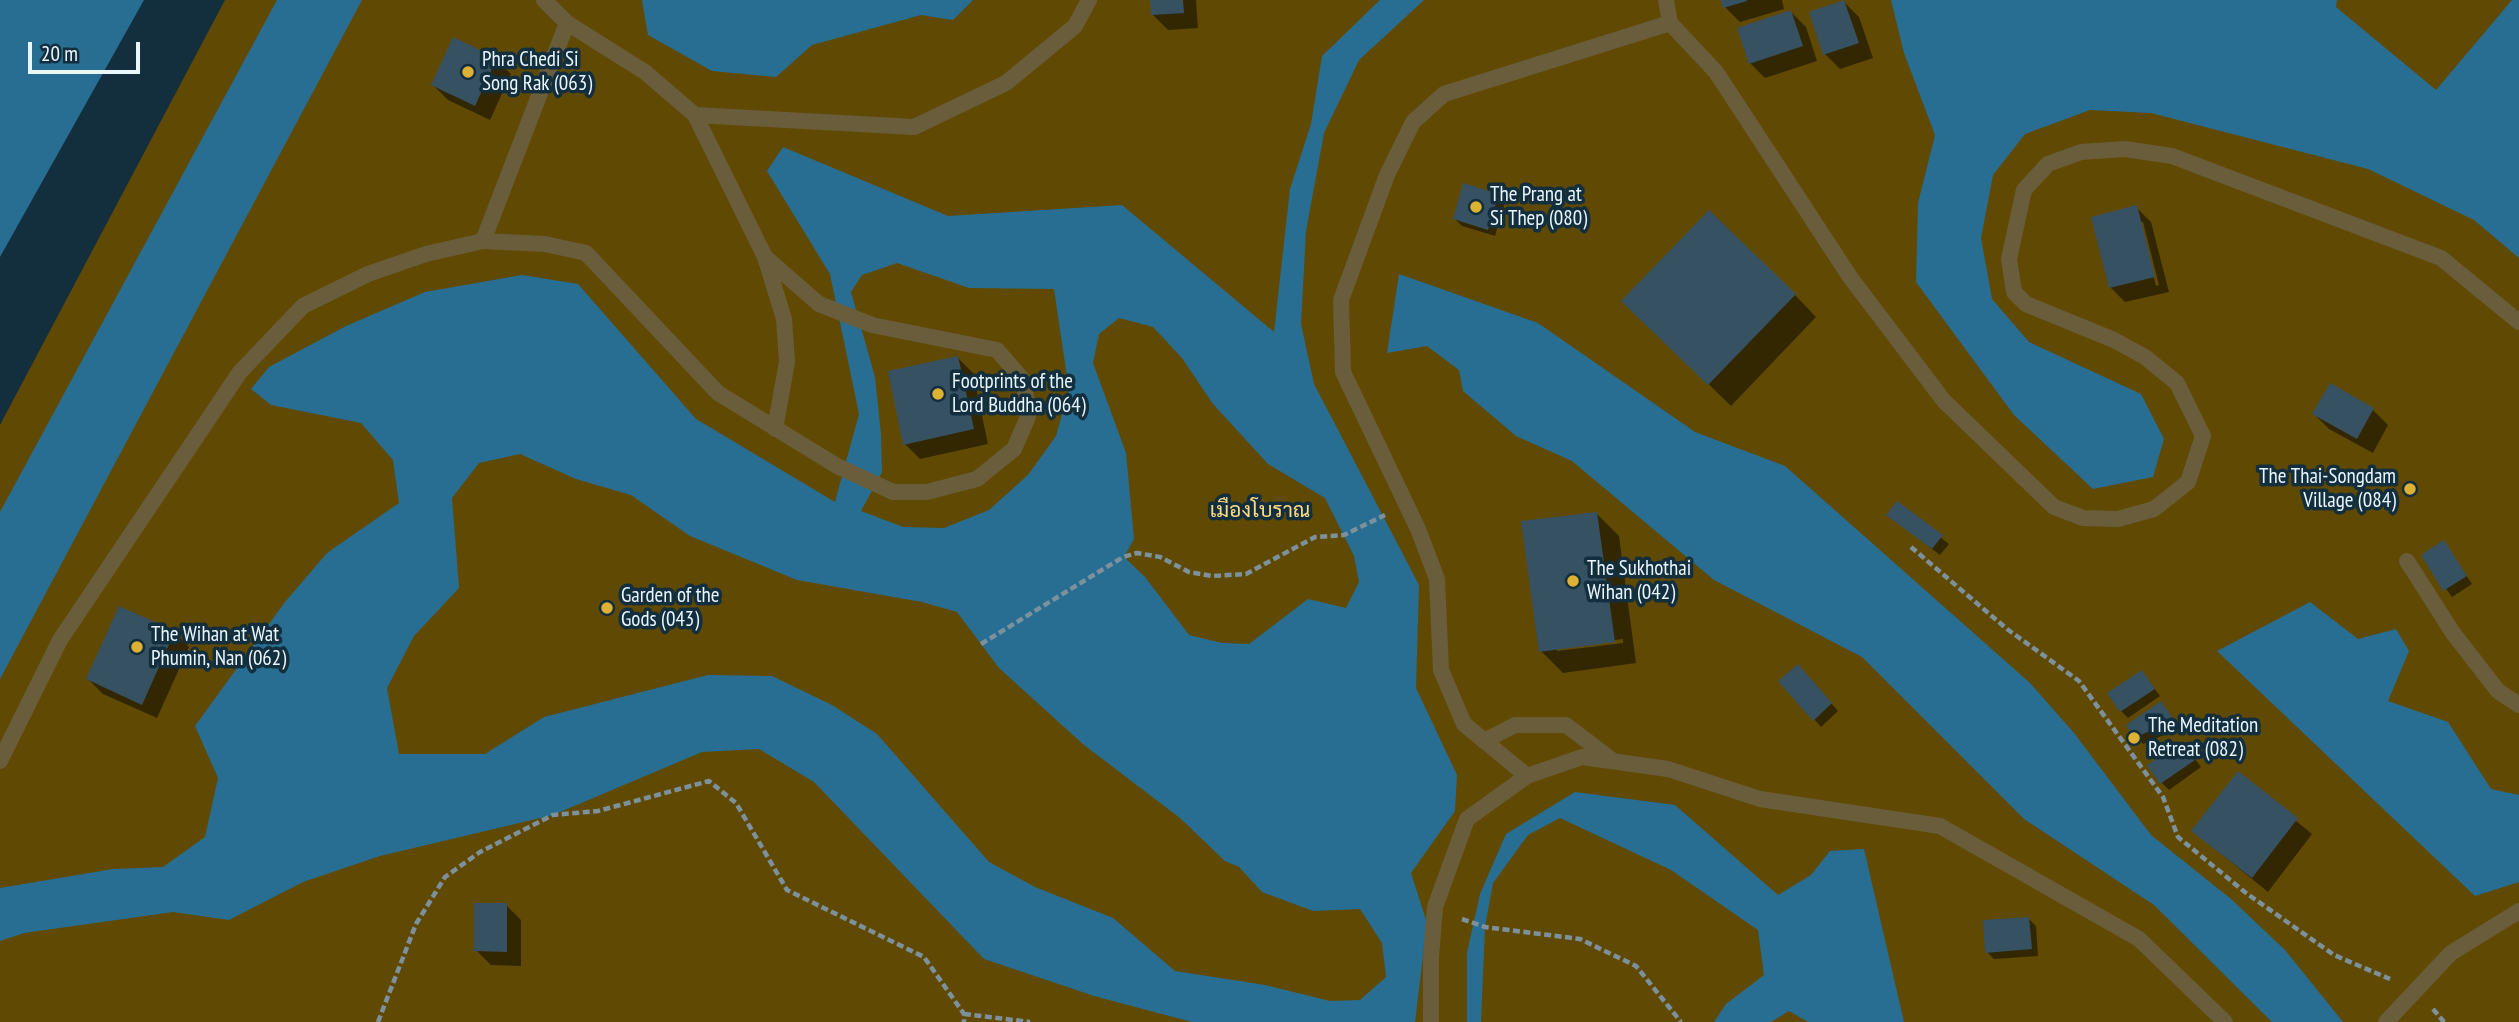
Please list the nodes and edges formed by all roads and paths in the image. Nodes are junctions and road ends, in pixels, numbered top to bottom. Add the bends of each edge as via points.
1 (544, 0) edge
2 (1090, 0) edge
3 (1666, 0) edge
4 (567, 23) junction
5 (1670, 23) junction
6 (695, 115) junction
7 (483, 241) junction
8 (765, 257) junction
9 (2519, 322) edge
10 (775, 429) junction
11 (1383, 516) dead end
12 (1911, 547) dead end
13 (2407, 561) dead end
14 (981, 644) dead end
15 (2519, 705) edge
16 (1484, 741) junction
17 (0, 761) edge
18 (1614, 762) junction
19 (1528, 776) junction
20 (2519, 911) edge
21 (1473, 925) dead end
22 (2418, 990) junction
23 (964, 1014) junction
24 (378, 1022) edge
25 (964, 1022) edge
26 (1030, 1022) edge
27 (1431, 1022) edge
28 (1681, 1022) edge
29 (2225, 1022) edge
30 (2386, 1022) edge

1 - 4 lane
2 - 6 lane via 1075,26 1006,83 914,127
3 - 5 lane
4 - 6 lane via 645,72
4 - 7 lane
5 - 9 lane via 1716,72 1850,277 1944,401 2054,507 2073,515 2118,519 2154,509 2188,482 2203,436 2177,383 2145,357 2026,304 2014,292 2008,259 2024,190 2048,164 2081,152 2125,149 2172,156 2441,258
5 - 16 lane via 1444,93 1413,122 1387,175 1341,300 1343,372 1437,579 1441,670 1464,724
6 - 8 lane
7 - 10 lane via 545,244 586,253 718,393
7 - 17 lane via 368,274 303,306 240,372 60,640
8 - 10 lane via 784,319 787,362
8 - 10 lane via 819,304 872,325 997,350 1024,381 1028,417 1014,449 977,479 927,492 893,492
11 - 14 path via 1344,535 1315,537 1246,574 1212,576 1189,572 1160,557 1137,553 1123,557
12 - 22 path via 2007,629 2079,681 2163,797 2178,837 2246,893 2334,955
13 - 15 lane via 2498,691
16 - 18 lane via 1515,725 1566,725
16 - 19 lane
18 - 19 lane via 1582,757
18 - 29 lane via 1668,769 1760,799 1940,826 2139,939
19 - 27 lane via 1467,819 1435,907
20 - 22 lane via 2451,953
21 - 28 path via 1580,939 1636,966
22 - 30 lane
23 - 24 path via 924,957 787,890 736,803 709,781 598,811 553,815 480,852 445,877 416,924
23 - 25 path
23 - 26 path

